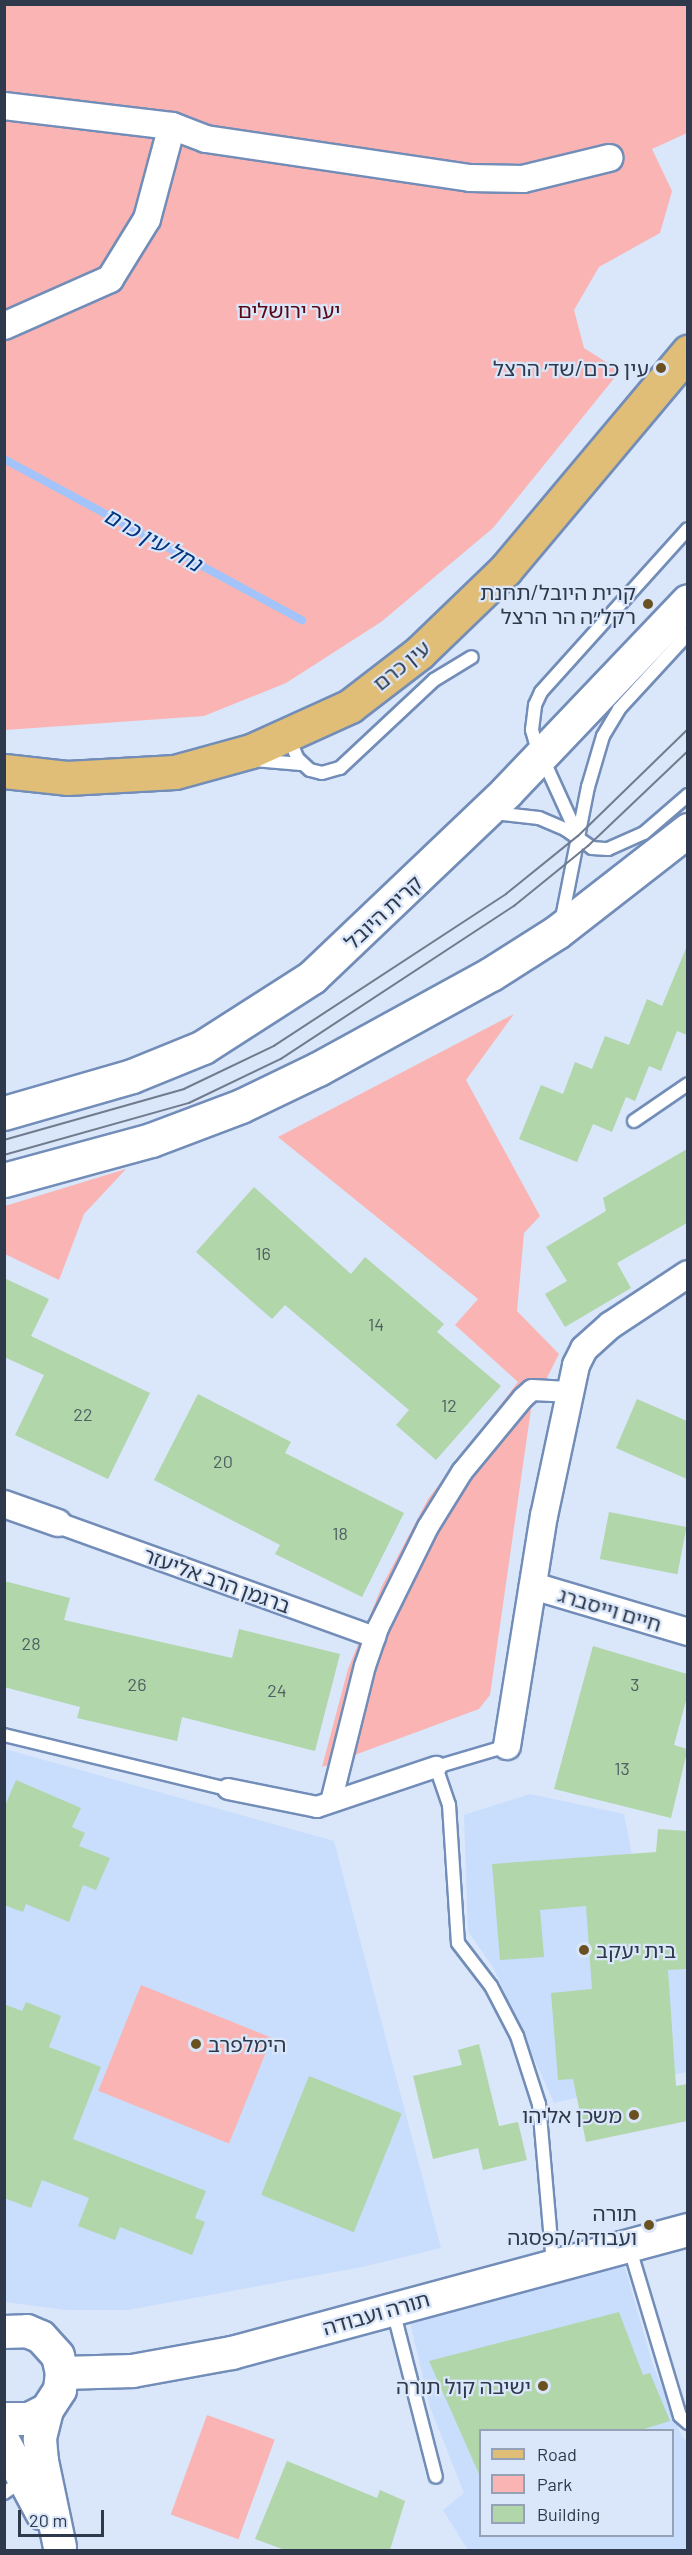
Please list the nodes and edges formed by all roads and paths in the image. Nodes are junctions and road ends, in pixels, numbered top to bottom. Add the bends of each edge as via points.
1 (4, 106) edge
2 (172, 126) junction
3 (609, 158) dead end
4 (5, 323) edge
5 (687, 352) edge
6 (687, 529) edge
7 (687, 601) edge
8 (687, 634) edge
9 (472, 657) dead end
10 (294, 750) junction
11 (541, 756) junction
12 (4, 771) edge
13 (687, 795) edge
14 (483, 815) junction
15 (687, 830) edge
16 (578, 836) junction
17 (557, 932) junction
18 (687, 1084) edge
19 (4, 1113) edge
20 (634, 1121) dead end
21 (4, 1180) edge
22 (687, 1274) edge
23 (568, 1392) junction
24 (4, 1504) edge
25 (58, 1523) joint
26 (533, 1586) junction
27 (687, 1632) edge
28 (375, 1637) junction
29 (4, 1735) edge
30 (507, 1746) joint
31 (436, 1767) junction
32 (228, 1789) joint
33 (331, 1802) junction
34 (687, 2230) edge
35 (628, 2245) junction
36 (553, 2263) junction
37 (393, 2308) junction
38 (4, 2332) edge
39 (62, 2373) junction
40 (46, 2410) junction
41 (4, 2419) edge
42 (687, 2423) edge
43 (4, 2442) edge
44 (436, 2477) dead end
45 (14, 2486) edge
46 (61, 2549) edge

1 - 2 street
2 - 3 street via 206,139 470,178 524,179
2 - 4 street via 147,219 110,279
5 - 10 main road, עין כרם via 505,570 429,644
6 - 11 lane via 541,692 532,730
7 - 11 main road, קרית היובל
8 - 16 lane via 610,721 596,755
9 - 10 lane via 434,680 344,765 322,773
10 - 12 main road, עין כרם via 175,772 67,778
11 - 14 main road, קרית היובל
11 - 16 lane
13 - 16 lane via 653,826 622,844 592,848
14 - 16 lane via 509,813 539,818
14 - 19 main road, קרית היובל via 312,977 234,1030 132,1076
15 - 17 main road
16 - 17 lane via 568,897
17 - 21 main road via 411,1021 241,1106 151,1140
18 - 20 lane
22 - 23 street via 611,1325 584,1349
23 - 26 street
23 - 28 street via 532,1390 462,1472 428,1527
24 - 25 street
25 - 28 street, ברגמן הרב אליעזר
26 - 27 street, חיים וייסברג
26 - 30 street
28 - 33 street
29 - 32 lane
30 - 31 lane
31 - 33 street
31 - 36 lane via 449,1805 458,1943 491,1986 517,2036 539,2104
32 - 33 street via 317,1807
34 - 35 street, תורה ועבודה
35 - 36 street, תורה ועבודה
35 - 42 lane via 680,2416
36 - 37 street, תורה ועבודה
37 - 39 street, תורה ועבודה via 232,2353 133,2371
37 - 44 lane
38 - 39 street via 27,2331 41,2337 58,2356
39 - 40 street via 60,2390
40 - 41 street via 29,2419
40 - 46 street via 40,2439 42,2462
43 - 45 street
45 - 46 street

